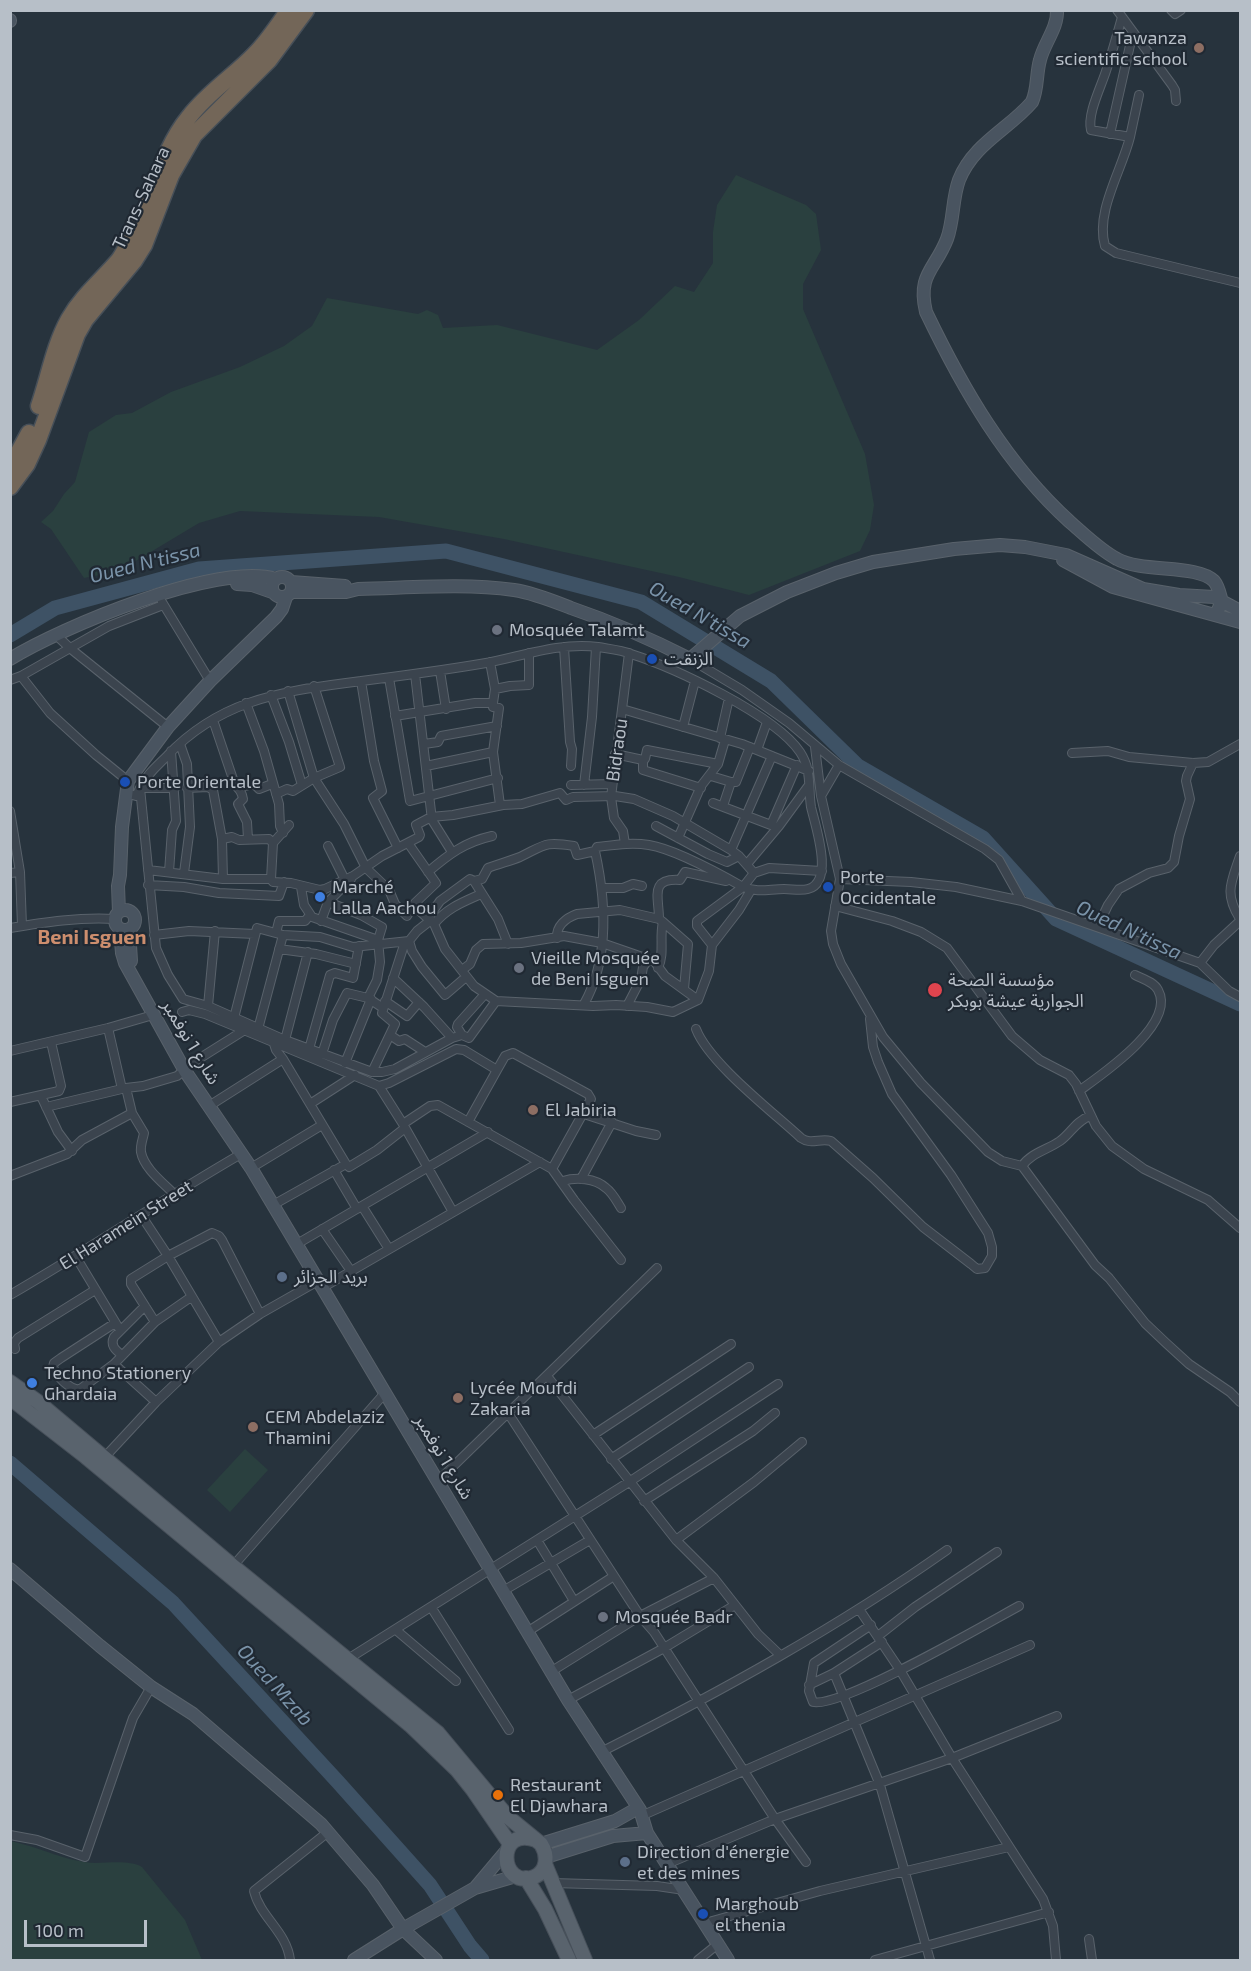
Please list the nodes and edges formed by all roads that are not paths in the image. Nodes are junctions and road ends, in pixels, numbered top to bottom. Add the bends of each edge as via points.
1 (289, 10) edge
2 (306, 10) edge
3 (1057, 10) edge
4 (1171, 10) edge
5 (1181, 10) edge
6 (1120, 14) edge
7 (1133, 32) junction
8 (1139, 95) dead end
9 (1176, 101) dead end
10 (1110, 134) junction
11 (1130, 137) junction
12 (1240, 283) edge
13 (10, 468) edge
14 (10, 487) edge
15 (1058, 554) junction
16 (1199, 574) junction
17 (209, 582) junction
18 (283, 591) junction
19 (1205, 597) junction
20 (161, 600) junction
21 (1222, 602) junction
22 (1202, 610) junction
23 (1240, 611) edge
24 (1216, 614) junction
25 (1240, 622) edge
26 (56, 635) junction
27 (564, 647) junction
28 (596, 647) junction
29 (71, 649) junction
30 (529, 653) junction
31 (629, 653) junction
32 (690, 658) junction
33 (10, 660) edge
34 (490, 662) junction
35 (440, 670) junction
36 (415, 674) junction
37 (21, 676) junction
38 (389, 678) junction
39 (10, 680) edge
40 (210, 681) junction
41 (362, 681) junction
42 (695, 681) junction
43 (314, 686) junction
44 (495, 689) junction
45 (288, 691) junction
46 (271, 695) junction
47 (729, 698) junction
48 (246, 703) junction
49 (493, 703) junction
50 (446, 709) junction
51 (622, 709) junction
52 (420, 713) junction
53 (395, 716) junction
54 (213, 720) junction
55 (767, 722) junction
56 (497, 726) junction
57 (168, 727) junction
58 (683, 727) junction
59 (723, 739) junction
60 (180, 744) junction
61 (424, 744) junction
62 (1240, 744) edge
63 (815, 747) junction
64 (753, 749) junction
65 (171, 751) junction
66 (493, 752) junction
67 (1072, 753) dead end
68 (615, 754) junction
69 (772, 756) junction
70 (643, 760) junction
71 (1193, 763) junction
72 (717, 764) junction
73 (796, 765) junction
74 (839, 765) junction
75 (426, 766) junction
76 (571, 766) dead end
77 (809, 771) junction
78 (711, 776) junction
79 (315, 778) junction
80 (498, 778) junction
81 (731, 782) junction
82 (272, 784) junction
83 (612, 784) junction
84 (302, 785) junction
85 (572, 785) dead end
86 (584, 785) junction
87 (809, 785) junction
88 (127, 787) junction
89 (239, 787) junction
90 (140, 788) junction
91 (175, 788) junction
92 (187, 788) junction
93 (700, 788) junction
94 (276, 794) junction
95 (430, 795) junction
96 (611, 796) junction
97 (821, 796) junction
98 (713, 803) dead end
99 (500, 805) junction
100 (723, 806) junction
101 (10, 811) edge
102 (747, 815) junction
103 (431, 817) junction
104 (686, 823) junction
105 (289, 825) dead end
106 (656, 826) dead end
107 (283, 833) junction
108 (492, 836) dead end
109 (678, 838) junction
110 (222, 839) junction
111 (248, 839) junction
112 (273, 843) junction
113 (408, 843) junction
114 (625, 844) junction
115 (328, 846) dead end
116 (398, 848) junction
117 (595, 850) junction
118 (731, 850) junction
119 (452, 852) junction
120 (740, 856) junction
121 (1240, 856) edge
122 (747, 864) junction
123 (366, 868) junction
124 (148, 870) junction
125 (822, 871) junction
126 (169, 872) junction
127 (428, 872) junction
128 (15, 873) edge
129 (184, 873) junction
130 (754, 873) junction
131 (349, 878) junction
132 (223, 879) junction
133 (271, 879) junction
134 (840, 879) junction
135 (730, 880) junction
136 (474, 881) junction
137 (284, 882) junction
138 (148, 885) junction
139 (642, 886) dead end
140 (301, 887) junction
141 (602, 888) junction
142 (747, 889) junction
143 (481, 894) junction
144 (1022, 901) junction
145 (328, 902) junction
146 (413, 905) junction
147 (835, 906) junction
148 (603, 913) junction
149 (310, 915) junction
150 (122, 920) junction
151 (431, 920) junction
152 (1240, 920) edge
153 (321, 921) junction
154 (661, 921) junction
155 (22, 926) junction
156 (1098, 926) junction
157 (10, 928) edge
158 (215, 931) junction
159 (255, 934) junction
160 (279, 934) junction
161 (154, 935) junction
162 (557, 938) junction
163 (407, 941) junction
164 (378, 942) junction
165 (602, 943) junction
166 (508, 944) junction
167 (712, 945) junction
168 (359, 946) junction
169 (279, 949) junction
170 (308, 952) junction
171 (648, 960) junction
172 (1200, 963) junction
173 (356, 964) junction
174 (658, 968) junction
175 (464, 973) junction
176 (1135, 975) dead end
177 (393, 978) junction
178 (684, 989) junction
179 (485, 994) junction
180 (1240, 997) edge
181 (370, 999) junction
182 (698, 1000) junction
183 (496, 1001) junction
184 (419, 1002) junction
185 (584, 1004) junction
186 (384, 1005) junction
187 (208, 1006) junction
188 (627, 1006) junction
189 (182, 1012) dead end
190 (153, 1015) junction
191 (870, 1015) junction
192 (234, 1018) junction
193 (108, 1028) junction
194 (258, 1029) junction
195 (696, 1029) dead end
196 (243, 1031) junction
197 (390, 1035) junction
198 (462, 1035) junction
199 (452, 1038) junction
200 (285, 1041) junction
201 (51, 1042) junction
202 (274, 1044) junction
203 (309, 1049) junction
204 (10, 1051) edge
205 (425, 1052) junction
206 (322, 1054) junction
207 (283, 1059) junction
208 (345, 1063) junction
209 (497, 1070) junction
210 (185, 1071) junction
211 (372, 1072) junction
212 (355, 1075) junction
213 (379, 1086) junction
214 (124, 1088) junction
215 (1078, 1091) junction
216 (41, 1096) junction
217 (10, 1102) edge
218 (310, 1104) junction
219 (209, 1106) junction
220 (46, 1107) junction
221 (132, 1113) junction
222 (584, 1114) junction
223 (1090, 1116) junction
224 (468, 1122) junction
225 (612, 1122) junction
226 (322, 1125) junction
227 (404, 1126) junction
228 (488, 1132) junction
229 (656, 1135) dead end
230 (72, 1151) junction
231 (241, 1154) junction
232 (540, 1162) junction
233 (346, 1164) junction
234 (428, 1166) junction
235 (1022, 1166) junction
236 (251, 1168) junction
237 (552, 1169) junction
238 (334, 1170) junction
239 (10, 1176) edge
240 (581, 1179) junction
241 (563, 1181) junction
242 (173, 1193) junction
243 (273, 1205) junction
244 (359, 1208) junction
245 (621, 1208) dead end
246 (453, 1212) junction
247 (141, 1215) junction
248 (1240, 1228) edge
249 (322, 1229) junction
250 (297, 1244) junction
251 (389, 1249) junction
252 (168, 1256) junction
253 (76, 1257) junction
254 (621, 1260) dead end
255 (657, 1268) dead end
256 (351, 1271) junction
257 (320, 1285) junction
258 (95, 1290) junction
259 (10, 1295) edge
260 (191, 1297) junction
261 (145, 1306) junction
262 (260, 1314) junction
263 (155, 1322) junction
264 (118, 1327) junction
265 (219, 1342) junction
266 (731, 1344) dead end
267 (15, 1349) dead end
268 (122, 1355) junction
269 (114, 1364) junction
270 (749, 1367) dead end
271 (547, 1376) junction
272 (10, 1382) edge
273 (778, 1384) dead end
274 (384, 1394) junction
275 (10, 1398) edge
276 (156, 1402) junction
277 (1240, 1402) edge
278 (508, 1413) junction
279 (776, 1413) dead end
280 (593, 1436) junction
281 (802, 1442) dead end
282 (611, 1459) junction
283 (100, 1462) junction
284 (438, 1481) junction
285 (629, 1482) junction
286 (644, 1500) junction
287 (575, 1516) junction
288 (537, 1540) junction
289 (590, 1540) junction
290 (676, 1540) junction
291 (948, 1550) dead end
292 (997, 1552) dead end
293 (550, 1564) junction
294 (233, 1566) junction
295 (10, 1569) edge
296 (490, 1569) junction
297 (614, 1576) junction
298 (714, 1578) junction
299 (503, 1591) junction
300 (574, 1601) junction
301 (735, 1605) junction
302 (1019, 1606) dead end
303 (431, 1607) junction
304 (859, 1608) junction
305 (640, 1616) junction
306 (871, 1625) junction
307 (396, 1630) junction
308 (527, 1632) junction
309 (880, 1639) junction
310 (1029, 1646) dead end
311 (664, 1648) junction
312 (780, 1655) junction
313 (348, 1659) junction
314 (900, 1670) junction
315 (552, 1671) junction
316 (834, 1674) junction
317 (456, 1681) dead end
318 (809, 1686) junction
319 (151, 1687) junction
320 (845, 1696) junction
321 (916, 1697) junction
322 (568, 1700) junction
323 (699, 1703) junction
324 (1057, 1716) dead end
325 (855, 1722) junction
326 (509, 1730) dead end
327 (601, 1752) junction
328 (952, 1758) junction
329 (744, 1772) junction
330 (880, 1785) junction
331 (640, 1812) junction
332 (623, 1817) junction
333 (775, 1819) junction
334 (328, 1832) junction
335 (628, 1833) junction
336 (647, 1833) junction
337 (10, 1835) edge
338 (509, 1847) junction
339 (1009, 1847) junction
340 (542, 1851) junction
341 (806, 1862) dead end
342 (667, 1863) junction
343 (904, 1872) junction
344 (521, 1877) junction
345 (553, 1883) junction
346 (472, 1889) junction
347 (684, 1890) junction
348 (1049, 1912) junction
349 (705, 1923) junction
350 (406, 1927) junction
351 (1089, 1939) dead end
352 (718, 1944) junction
353 (926, 1947) junction
354 (372, 1956) edge
355 (290, 1960) edge
356 (354, 1960) edge
357 (436, 1960) edge
358 (568, 1960) edge
359 (585, 1960) edge
360 (698, 1960) edge
361 (728, 1960) edge
362 (875, 1960) edge
363 (930, 1960) edge
364 (1056, 1960) edge
365 (1092, 1960) edge

1 - 13 highway, Trans-Sahara via 256,53 213,90 176,134 127,246 68,321 54,352 30,431
2 - 14 highway, Trans-Sahara via 269,60 194,135 171,175 144,245 77,334 38,440
3 - 16 main road via 1040,59 1032,102 981,147 963,170 947,237 924,282 926,312 992,433 1060,513 1117,560 1142,568
4 - 5 street via 1176,14
6 - 7 street
6 - 10 street via 1090,124 1090,130
7 - 9 street via 1172,85
7 - 10 street
8 - 11 street
10 - 11 street
11 - 12 street via 1108,202 1103,229 1105,246 1116,253
15 - 19 main road via 1143,589
15 - 22 main road via 1078,570 1113,587
15 - 32 main road via 1000,545 873,562 787,592 740,616
16 - 19 main road
16 - 21 main road via 1216,584
17 - 18 main road
17 - 18 main road via 238,577 276,579 272,585
17 - 20 main road
18 - 32 main road via 445,587 525,592 644,636
18 - 40 main road via 267,625
19 - 21 main road
19 - 22 main road
20 - 26 main road via 109,612
20 - 29 street
20 - 40 street
21 - 23 main road
21 - 24 main road
22 - 24 main road
24 - 25 main road
26 - 29 street
26 - 33 main road
27 - 28 street
27 - 30 street
27 - 76 street
28 - 31 street
28 - 86 street
29 - 37 street
29 - 57 street
30 - 34 street
30 - 44 street via 529,685
31 - 42 street
31 - 51 street, Bidraou
32 - 63 street via 772,710
34 - 35 street
34 - 44 street
35 - 36 street
35 - 50 street
36 - 38 street
36 - 52 street
37 - 39 street
37 - 88 street via 50,713
38 - 41 street
38 - 53 street
40 - 57 main road
41 - 43 street
41 - 116 street via 382,791 373,798
42 - 47 street
42 - 58 street
43 - 45 street
43 - 79 street via 340,766
44 - 49 street
45 - 46 street
45 - 79 street
46 - 48 street
46 - 84 street
47 - 55 street
47 - 59 street
48 - 54 street
48 - 82 street
49 - 50 street
49 - 56 street via 500,710
50 - 52 street
51 - 58 street
51 - 68 street, Bidraou
52 - 53 street
52 - 61 street
53 - 95 street via 409,800
54 - 60 street
54 - 89 street
55 - 64 street
55 - 77 street via 795,746
56 - 61 street via 443,735 437,742
56 - 66 street
57 - 88 main road
58 - 59 street
59 - 64 street
59 - 72 street
60 - 65 street
60 - 92 street via 186,756
61 - 75 street
62 - 71 street via 1208,762
63 - 74 street
63 - 97 street
64 - 69 street
64 - 81 street via 736,782
65 - 90 street
65 - 91 street
66 - 75 street
66 - 80 street
67 - 71 street via 1108,750 1129,757
68 - 70 street
68 - 83 street, Bidraou
69 - 73 street
69 - 102 street
70 - 72 street via 649,749
70 - 93 street via 644,770
71 - 156 street via 1186,781 1190,799 1174,862 1171,867 1149,873 1119,889
72 - 78 street
73 - 77 street
73 - 102 street via 771,825
74 - 97 street
74 - 144 street via 985,849 999,860
75 - 95 street
77 - 87 street
78 - 81 street
78 - 93 street
79 - 84 street
79 - 123 street
80 - 95 street
80 - 99 street
81 - 100 street
82 - 89 street via 259,789 254,784
82 - 94 street
83 - 86 street
83 - 96 street, Bidraou
84 - 94 street
85 - 86 street
87 - 122 street
87 - 125 street
88 - 90 street via 136,796
88 - 150 main road via 120,875
89 - 111 street via 243,798 238,805 247,822
90 - 91 street
90 - 124 street
91 - 126 street via 176,823
92 - 110 street via 212,789
92 - 129 street via 190,827
93 - 104 street
94 - 107 street
95 - 103 street
96 - 99 street via 565,800 560,794
96 - 104 street via 634,800
96 - 114 street, Bidraou via 614,818 623,831
97 - 134 street
98 - 100 street
99 - 103 street
100 - 102 street
101 - 128 street
102 - 118 street
103 - 113 street via 417,824 420,835
103 - 119 street
104 - 109 street
104 - 118 street
105 - 107 street
106 - 109 street
107 - 112 street
108 - 119 street via 471,841
109 - 120 street via 727,862
110 - 111 street
110 - 132 street
111 - 112 street via 269,839
112 - 133 street
113 - 116 street
113 - 127 street
114 - 117 street
114 - 135 street via 661,848
115 - 131 street
116 - 123 street
117 - 136 street via 576,855 574,846 548,844 488,867 484,878
117 - 141 street
118 - 120 street
119 - 127 street
120 - 122 street
121 - 152 street via 1230,895
122 - 130 street
123 - 131 street
123 - 146 street via 406,916
124 - 126 street
124 - 138 street
125 - 130 street via 769,868
125 - 142 street via 816,885 806,890
126 - 129 street
127 - 146 street via 436,883
128 - 155 street
129 - 132 street
130 - 142 street
131 - 140 street via 320,890
131 - 145 street
132 - 133 street
133 - 137 street
134 - 144 street via 956,887
134 - 147 street
135 - 142 street
135 - 154 street via 685,872 680,880 664,880 658,889
136 - 143 street
136 - 151 street via 470,879 448,894 434,907
137 - 138 street via 279,896
137 - 140 street
138 - 161 street
139 - 141 street
140 - 149 street
141 - 148 street
142 - 167 street via 739,910
142 - 167 street via 697,921
143 - 151 street
143 - 166 street via 498,919
144 - 156 street
145 - 153 street
145 - 164 street via 380,924
146 - 151 street
147 - 191 street via 833,944
147 - 215 street via 892,921 948,948 1012,1035 1040,1060 1069,1075
148 - 154 street via 620,910
148 - 162 street via 570,916 558,929
148 - 165 street
149 - 153 street
149 - 160 street via 305,921 278,922
150 - 155 street via 77,918
150 - 190 main road, شارع 1 نوفمبر via 131,970
151 - 163 street
151 - 175 street via 445,949
152 - 172 street
153 - 164 street
154 - 174 street via 662,956
154 - 178 street via 688,944
155 - 157 street
156 - 172 street
158 - 159 street
158 - 161 street
158 - 187 street
159 - 160 street via 258,928
159 - 192 street
160 - 168 street
160 - 169 street
161 - 187 street via 159,957 178,994 184,1000
162 - 165 street
162 - 166 street
163 - 164 street
163 - 175 street via 445,995
163 - 177 street
164 - 168 street
164 - 181 street via 380,962
165 - 171 street
165 - 185 street via 597,976
166 - 175 street via 483,944
167 - 182 street via 709,971
168 - 173 street
169 - 170 street
169 - 194 street
170 - 173 street
170 - 200 street
171 - 174 street
171 - 188 street
172 - 180 street
173 - 203 street via 353,978 330,975
174 - 178 street
175 - 179 street
176 - 215 street via 1155,986 1160,993 1160,1009 1128,1053
177 - 184 street
177 - 186 street
178 - 182 street
179 - 183 street
179 - 198 street via 458,1024
181 - 186 street
181 - 206 street via 345,994
181 - 208 street
182 - 188 street via 673,1012
183 - 185 street
183 - 198 street via 470,1037
184 - 186 street via 407,1016
184 - 199 street
185 - 188 street
186 - 197 street via 383,1015 395,1023
187 - 192 street
189 - 196 street via 196,1011
190 - 193 street
190 - 210 main road, شارع 1 نوفمبر
191 - 195 street via 873,1047 892,1094 988,1233 993,1247 985,1268 977,1269 923,1227 831,1141 810,1142 801,1138 724,1067
191 - 235 street via 901,1060 982,1146 1002,1161
192 - 194 street
193 - 201 street
193 - 214 street
194 - 200 street
196 - 202 street
196 - 210 street
197 - 205 street
197 - 211 street
198 - 199 street
199 - 205 street
200 - 203 street
201 - 204 street
201 - 216 street via 61,1088
202 - 207 street
202 - 212 street
203 - 206 street
205 - 211 street via 395,1069
206 - 208 street
207 - 218 street
207 - 219 street
208 - 211 street
209 - 213 street via 456,1049
209 - 222 street via 505,1056 519,1056 588,1094 591,1100
209 - 224 street
210 - 214 street via 172,1078
210 - 219 main road, شارع 1 نوفمبر
212 - 213 street
212 - 218 street
213 - 227 street
214 - 220 street
214 - 221 street
215 - 223 street
216 - 217 street
216 - 220 street
218 - 226 street
219 - 231 main road, شارع 1 نوفمبر
220 - 230 street
221 - 230 street via 82,1140
221 - 242 street via 144,1133 143,1158
222 - 225 street
222 - 237 street
223 - 235 street
223 - 248 street via 1121,1154 1208,1200
224 - 227 street via 436,1104
224 - 228 street
225 - 229 street
225 - 240 street
226 - 233 street
226 - 236 street
227 - 233 street via 368,1156 349,1167
227 - 234 street
228 - 232 street
228 - 234 street
230 - 239 street
231 - 236 main road, شارع 1 نوفمبر
231 - 242 street, El Haramein Street
232 - 237 street
232 - 246 street
233 - 238 street
234 - 244 street
234 - 246 street
235 - 277 street via 1145,1323 1189,1364
236 - 243 main road, شارع 1 نوفمبر
237 - 241 street
238 - 243 street
238 - 244 street
240 - 241 street
240 - 245 street via 608,1188
241 - 254 street
242 - 247 street, El Haramein Street
243 - 250 main road, شارع 1 نوفمبر
244 - 249 street
244 - 251 street
246 - 251 street
247 - 252 street
247 - 253 street, El Haramein Street
249 - 250 street
249 - 256 street
250 - 257 main road, شارع 1 نوفمبر
251 - 256 street
252 - 260 street
252 - 261 street via 131,1279
252 - 262 street via 212,1233 219,1236
253 - 258 street
253 - 259 street, El Haramein Street
255 - 271 street
256 - 257 street
257 - 262 street
257 - 274 main road, شارع 1 نوفمبر
258 - 264 street
258 - 267 street via 18,1338
260 - 263 street
260 - 265 street
261 - 263 street
261 - 264 street
262 - 265 street
263 - 268 street
264 - 268 street via 112,1344
264 - 269 street via 53,1366 62,1380 78,1390
265 - 276 street
266 - 280 street
268 - 269 street
269 - 276 street
270 - 282 street
271 - 278 street
271 - 280 street
272 - 283 main road
273 - 285 street
274 - 284 main road, شارع 1 نوفمبر
274 - 294 street
275 - 283 main road
276 - 283 street
278 - 284 street
278 - 287 street
279 - 286 street
280 - 282 street
281 - 290 street
282 - 285 street
283 - 294 main road
283 - 338 main road via 410,1725 457,1770
284 - 296 main road, شارع 1 نوفمبر
285 - 286 street
285 - 287 street
286 - 290 street
287 - 288 street
287 - 289 street
288 - 293 street
288 - 296 street
289 - 293 street
289 - 297 street
290 - 298 street
291 - 304 street
292 - 309 street via 915,1607
293 - 299 street
293 - 300 street
294 - 313 main road
295 - 319 main road
296 - 299 main road, شارع 1 نوفمبر
296 - 303 street
297 - 300 street
297 - 305 street
298 - 301 street
298 - 305 street
299 - 308 main road, شارع 1 نوفمبر
300 - 308 street
301 - 311 street
301 - 312 street
302 - 314 street
303 - 307 street
303 - 326 street
304 - 306 street
304 - 312 street
305 - 311 street
305 - 315 street
306 - 309 street
306 - 318 street via 816,1660
307 - 313 street
307 - 317 street
308 - 315 main road, شارع 1 نوفمبر
309 - 314 street
309 - 316 street
310 - 321 street
311 - 322 street
311 - 323 street
312 - 323 street
313 - 340 main road via 438,1733 508,1817
314 - 320 street
314 - 321 street
315 - 322 main road, شارع 1 نوفمبر
316 - 318 street
316 - 320 street
318 - 320 street via 813,1702
319 - 334 main road via 193,1714
319 - 337 street via 129,1729 85,1857
320 - 325 street
321 - 325 street
321 - 328 street
322 - 327 main road, شارع 1 نوفمبر
323 - 327 street
323 - 329 street
324 - 328 street
325 - 329 street
325 - 330 street
327 - 331 main road, شارع 1 نوفمبر
328 - 330 street
328 - 339 street
329 - 331 street
329 - 333 street
330 - 333 street
330 - 343 street
331 - 332 main road
331 - 336 main road, شارع 1 نوفمبر
332 - 335 main road
332 - 340 main road
333 - 341 street
333 - 342 street
334 - 350 main road
334 - 355 street via 254,1891 287,1944
335 - 336 main road
335 - 340 main road
336 - 342 main road, شارع 1 نوفمبر
338 - 340 main road via 522,1838
338 - 344 main road via 506,1864
338 - 346 main road
339 - 343 street
339 - 348 street
340 - 344 main road via 538,1874
340 - 345 main road
342 - 347 main road, شارع 1 نوفمبر
343 - 349 street
343 - 353 street
344 - 346 main road
344 - 358 main road via 545,1909
345 - 347 street
345 - 359 main road
346 - 350 main road
347 - 349 main road, شارع 1 نوفمبر
348 - 353 street
348 - 364 street
349 - 352 main road, شارع 1 نوفمبر
350 - 354 main road
350 - 357 main road
351 - 365 street
352 - 360 street
352 - 361 main road, شارع 1 نوفمبر
353 - 362 street
353 - 363 street
354 - 356 main road

